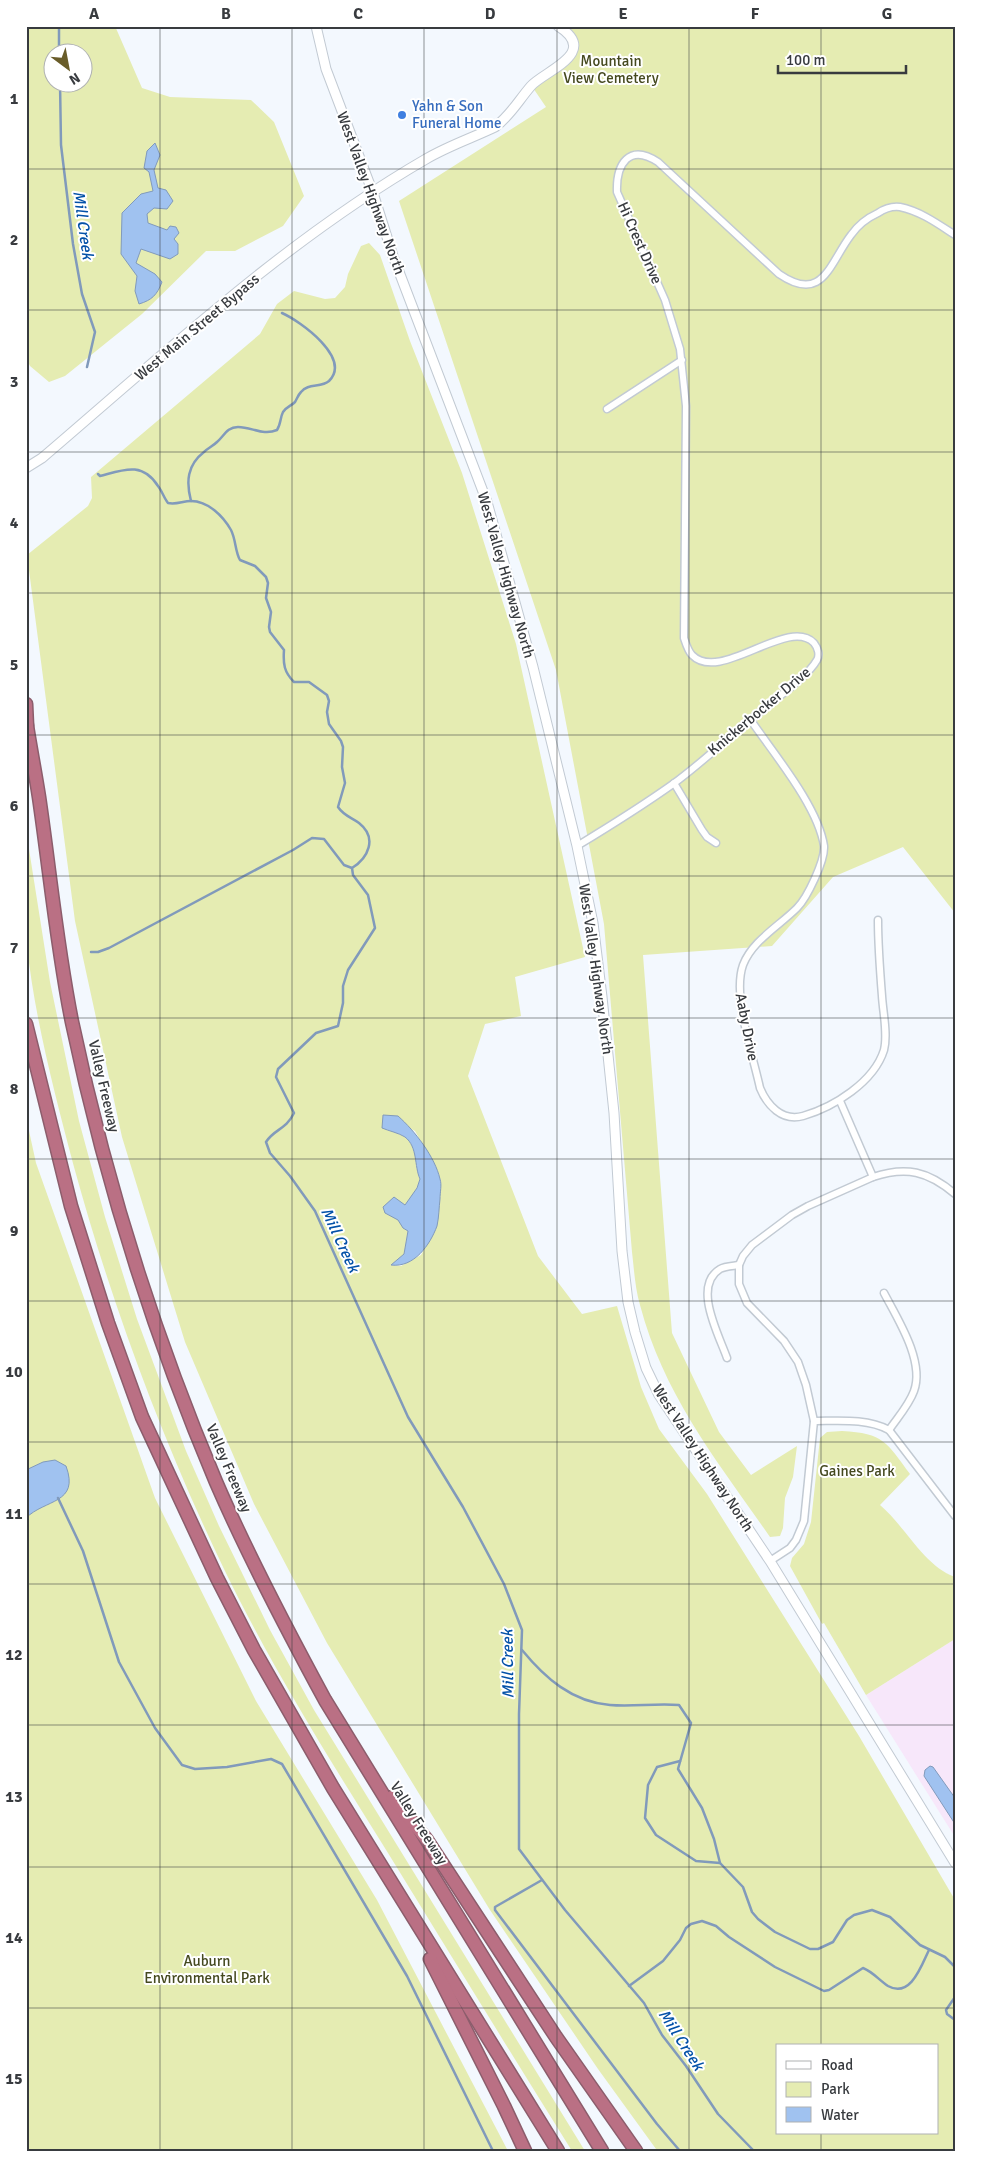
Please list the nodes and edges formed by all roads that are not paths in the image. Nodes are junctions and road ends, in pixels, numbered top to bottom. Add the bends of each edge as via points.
1 (316, 26) edge
2 (558, 26) edge
3 (373, 193) junction
4 (955, 235) edge
5 (682, 360) junction
6 (607, 409) dead end
7 (26, 468) edge
8 (692, 655) joint
9 (26, 704) edge
10 (750, 719) junction
11 (27, 724) edge
12 (674, 783) junction
13 (716, 842) dead end
14 (578, 846) junction
15 (878, 920) dead end
16 (26, 1024) edge
17 (840, 1101) junction
18 (873, 1177) junction
19 (955, 1194) edge
20 (739, 1265) junction
21 (884, 1293) dead end
22 (727, 1358) dead end
23 (814, 1420) junction
24 (889, 1430) junction
25 (953, 1513) edge
26 (770, 1561) junction
27 (355, 1751) junction
28 (955, 1863) edge
29 (394, 1888) junction
30 (525, 2151) edge
31 (558, 2151) edge
32 (602, 2151) edge
33 (636, 2151) edge

1 - 3 main road, West Valley Highway North via 326,69
2 - 3 main road, West Main Street Bypass via 572,43 569,58 531,86 503,121 474,138 427,158
3 - 7 main road, West Main Street Bypass via 254,279 42,458
3 - 14 main road, West Valley Highway North via 393,256 487,502
4 - 5 street, Hi Crest Drive via 924,216 890,207 872,215 857,228 819,281 810,286 798,285 779,274 658,162 642,154 630,157 618,169 617,192 665,300
5 - 6 street
5 - 8 street, Hi Crest Drive via 686,406 684,638
8 - 10 street, Knickerbocker Drive via 699,660 722,662 782,639 806,638 813,642 818,658 812,667
9 - 11 highway, Valley Freeway
10 - 12 street, Knickerbocker Drive
10 - 17 street, Aaby Drive via 805,800 824,849 800,905 749,952 743,966 739,984 741,1004 760,1088 765,1101 786,1116 801,1117
11 - 27 highway, Valley Freeway via 72,1021 113,1192 150,1310 182,1398 233,1519 284,1624
12 - 13 street via 702,830
12 - 14 street, Knickerbocker Drive
14 - 26 main road, West Valley Highway North via 593,922 602,997 614,1114 622,1251 635,1332 646,1368 659,1395
15 - 17 street, Aaby Drive via 886,1037 884,1050 870,1074
16 - 29 highway via 71,1206 142,1417 254,1650
17 - 18 street
18 - 19 street via 891,1171 912,1171 941,1182
18 - 20 street via 792,1215 752,1245
20 - 22 street via 719,1270 713,1275 706,1294
20 - 23 street via 739,1284 747,1303 784,1341 798,1362
21 - 24 street via 912,1351 918,1376 910,1400
23 - 24 street via 862,1422
23 - 26 street via 802,1527 790,1548
24 - 25 street
26 - 28 main road, West Valley Highway North
27 - 32 highway, Valley Freeway
27 - 33 highway via 427,1840 556,2037
29 - 30 highway
29 - 31 highway

